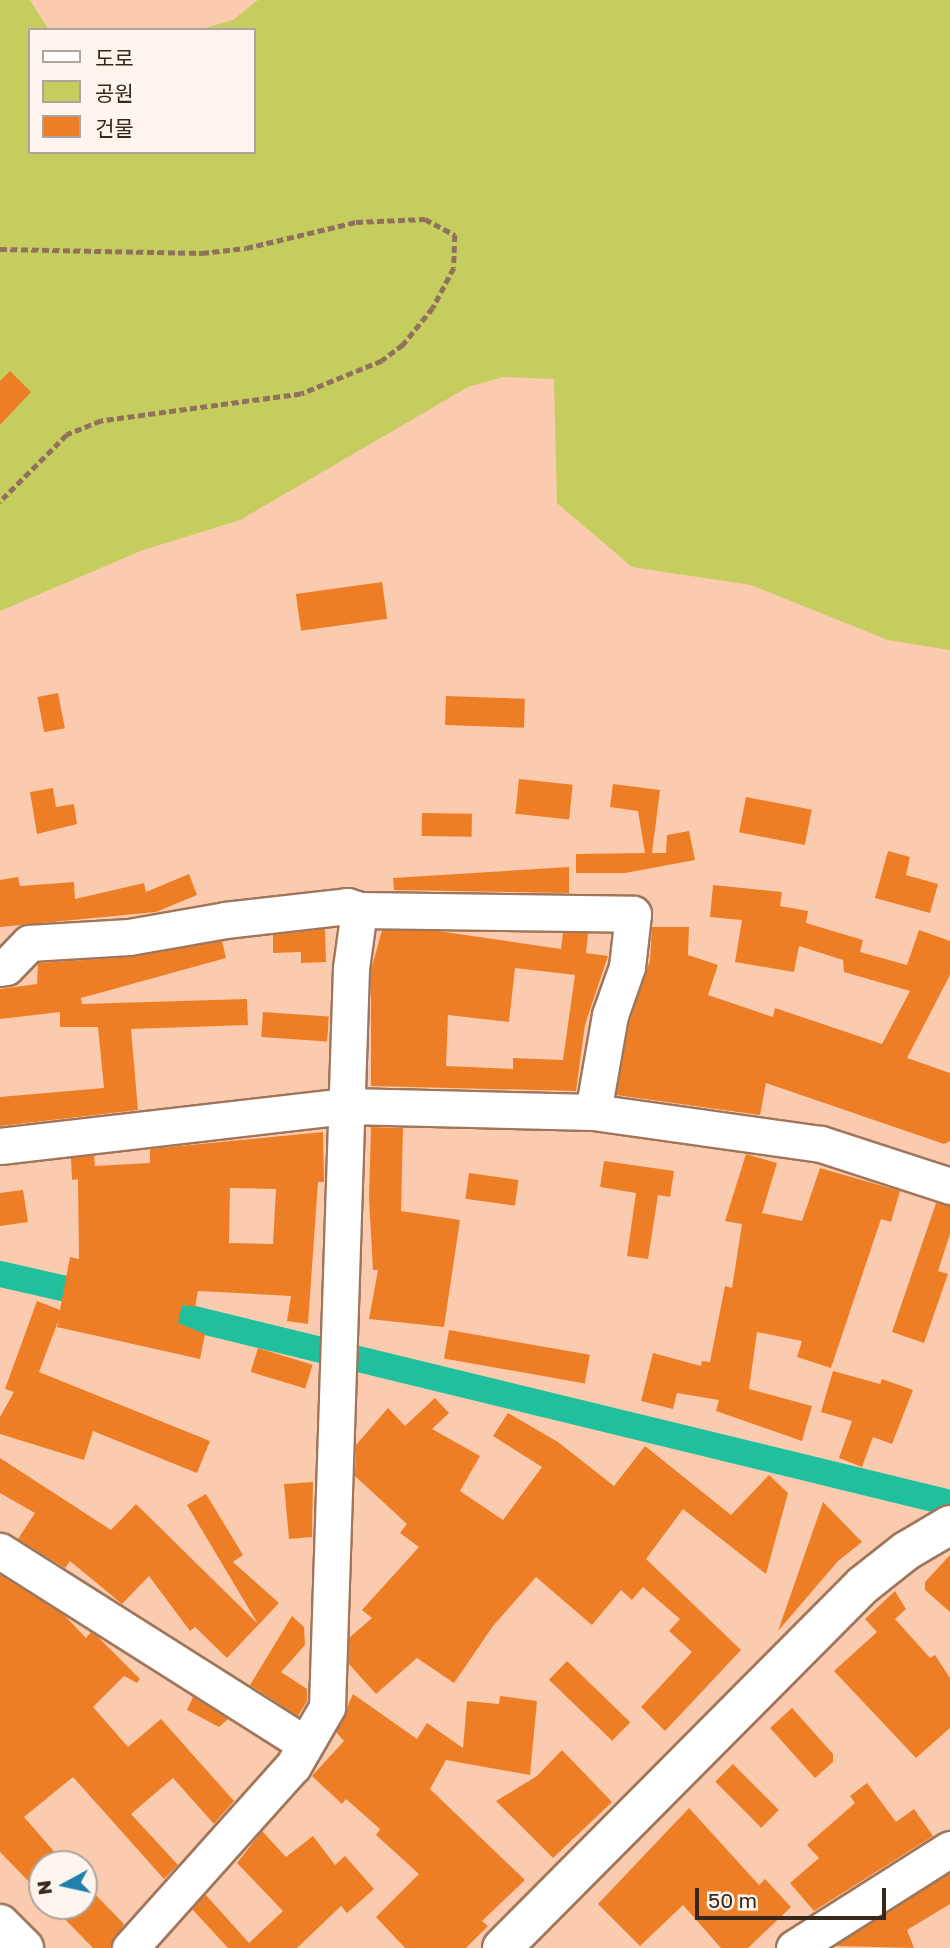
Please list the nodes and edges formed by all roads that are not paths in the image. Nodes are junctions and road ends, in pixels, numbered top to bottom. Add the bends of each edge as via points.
1 (359, 910) junction
2 (0, 968) edge
3 (347, 1106) junction
4 (593, 1112) junction
5 (0, 1146) edge
6 (950, 1186) edge
7 (950, 1525) edge
8 (0, 1550) edge
9 (304, 1743) junction
10 (950, 1849) edge
11 (0, 1924) edge
12 (24, 1948) edge
13 (130, 1948) edge
14 (502, 1948) edge
15 (794, 1948) edge

1 - 2 street via 347,906 129,937 29,943
1 - 3 street via 351,968
1 - 4 street via 633,914 627,967 610,1016
3 - 4 street
3 - 5 street
3 - 9 street via 327,1707
4 - 6 street via 821,1144
7 - 14 main road via 906,1551 863,1585
8 - 9 street
9 - 13 street via 293,1766
10 - 15 street
11 - 12 main road

